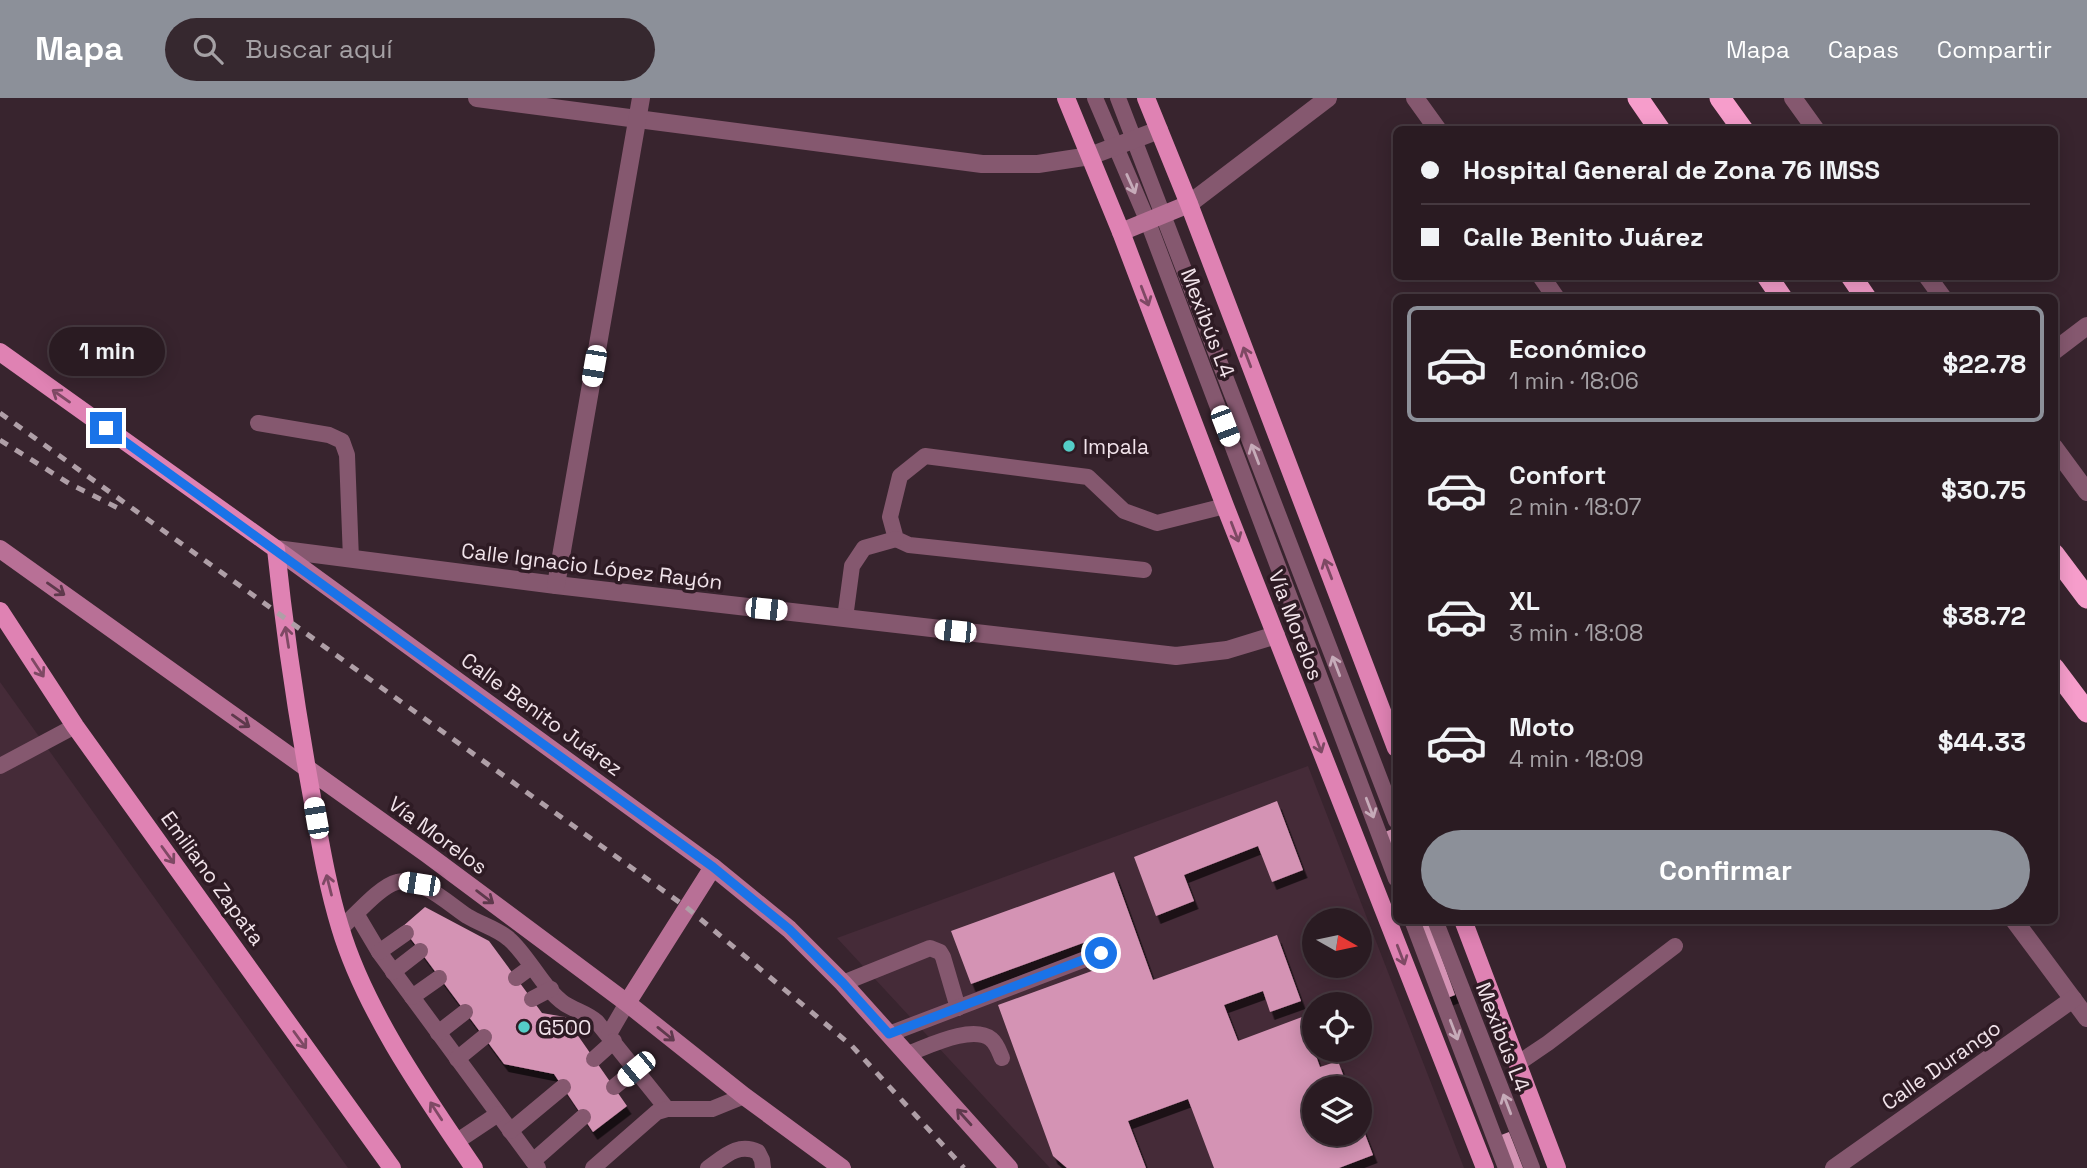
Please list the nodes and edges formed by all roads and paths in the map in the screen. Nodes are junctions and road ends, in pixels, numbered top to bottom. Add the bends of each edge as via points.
1 (477, 98) edge
2 (641, 98) edge
3 (1066, 98) edge
4 (1095, 98) edge
5 (1118, 98) edge
6 (1146, 98) edge
7 (1328, 98) edge
8 (1415, 98) edge
9 (1638, 98) edge
10 (1720, 98) edge
11 (1793, 98) edge
12 (636, 120) junction
13 (1435, 126) edge
14 (1658, 126) edge
15 (1740, 126) edge
16 (1813, 126) edge
17 (1159, 130) junction
18 (1134, 138) junction
19 (1115, 146) junction
20 (1090, 156) junction
21 (1189, 204) junction
22 (1156, 219) junction
23 (1121, 232) junction
24 (2087, 326) edge
25 (2058, 348) edge
26 (0, 352) edge
27 (258, 423) dead end
28 (2058, 452) edge
29 (2087, 492) edge
30 (1225, 506) junction
31 (896, 539) junction
32 (0, 549) edge
33 (276, 549) junction
34 (351, 559) junction
35 (2058, 559) edge
36 (1143, 570) dead end
37 (556, 586) junction
38 (2087, 598) edge
39 (0, 611) edge
40 (845, 618) junction
41 (1276, 635) junction
42 (2058, 673) edge
43 (2087, 712) edge
44 (75, 726) junction
45 (1393, 739) edge
46 (0, 766) edge
47 (306, 767) junction
48 (1393, 813) edge
49 (713, 867) junction
50 (1393, 870) edge
51 (460, 879) junction
52 (440, 896) junction
53 (433, 912) dead end
54 (357, 915) junction
55 (1414, 924) edge
56 (1437, 924) edge
57 (1464, 924) edge
58 (2017, 924) edge
59 (340, 929) junction
60 (406, 933) dead end
61 (509, 939) junction
62 (1675, 946) dead end
63 (495, 949) dead end
64 (420, 951) dead end
65 (379, 952) junction
66 (1101, 953) dead end
67 (531, 967) junction
68 (393, 972) junction
69 (439, 978) dead end
70 (516, 978) dead end
71 (843, 983) junction
72 (551, 989) junction
73 (411, 997) junction
74 (532, 999) dead end
75 (2073, 999) junction
76 (627, 1003) junction
77 (958, 1008) junction
78 (465, 1012) dead end
79 (2087, 1018) edge
80 (438, 1034) junction
81 (889, 1034) junction
82 (484, 1037) dead end
83 (611, 1038) junction
84 (907, 1054) junction
85 (1002, 1058) dead end
86 (457, 1059) junction
87 (594, 1059) dead end
88 (1517, 1064) junction
89 (636, 1069) junction
90 (563, 1087) dead end
91 (614, 1087) dead end
92 (744, 1096) junction
93 (667, 1109) junction
94 (498, 1114) junction
95 (583, 1117) dead end
96 (510, 1131) junction
97 (456, 1142) junction
98 (536, 1164) edge
99 (392, 1168) edge
100 (474, 1168) edge
101 (593, 1168) edge
102 (708, 1168) edge
103 (763, 1168) edge
104 (842, 1168) edge
105 (1009, 1168) edge
106 (1485, 1168) edge
107 (1506, 1168) edge
108 (1532, 1168) edge
109 (1557, 1168) edge
110 (1834, 1168) edge

1 - 12 street
2 - 12 street
3 - 20 main road, Vía Morelos
4 - 19 lane, Mexibús L4
5 - 18 lane, Mexibús L4
6 - 17 main road
7 - 21 street
8 - 13 street
9 - 14 highway
10 - 15 highway
11 - 16 street
12 - 20 street via 982,164 1038,164
12 - 37 street
17 - 18 street
17 - 21 main road
18 - 19 street
18 - 22 lane, Mexibús L4
19 - 20 street
19 -> 22 lane, Mexibús L4
20 - 23 main road, Vía Morelos
21 - 22 main road
45 -> 21 main road
22 - 23 main road
48 -> 22 lane, Mexibús L4
22 -> 50 lane, Mexibús L4
23 -> 30 main road, Vía Morelos
24 - 25 street
33 -> 26 main road, Calle Benito Juárez
27 - 34 lane via 329,435 342,442 347,455
28 - 29 street
30 - 31 lane via 1157,523 1124,512 1088,477 925,456 900,475 890,517
30 -> 41 main road, Vía Morelos
31 - 36 lane via 909,545
31 - 40 lane via 864,548 852,566
32 -> 47 main road, Vía Morelos
33 - 34 street, Calle Ignacio López Rayón
47 -> 33 main road
33 - 49 main road, Calle Benito Juárez
34 - 37 street, Calle Ignacio López Rayón
35 - 38 highway
37 - 40 street, Calle Ignacio López Rayón
39 -> 44 main road, Emiliano Zapata
40 - 41 street, Calle Ignacio López Rayón via 1176,656 1227,650
41 -> 106 main road, Vía Morelos
42 - 43 highway
44 - 46 lane
44 -> 99 main road, Emiliano Zapata
47 - 51 main road, Vía Morelos
59 -> 47 main road
49 - 71 main road, Calle Benito Juárez via 789,929
49 - 76 main road
51 - 52 lane
51 -> 76 main road, Vía Morelos
52 - 53 lane
52 - 54 lane via 419,884 398,881 380,891
52 - 61 lane via 464,921
54 - 59 lane
54 - 65 lane
55 -> 107 lane, Mexibús L4
108 -> 56 lane, Mexibús L4
57 - 88 main road
58 - 75 street
97 -> 59 main road via 391,1040
60 - 65 lane
61 - 63 lane
61 - 67 lane
62 - 88 lane
64 - 68 lane
65 - 68 lane
66 - 77 lane
67 - 70 lane
67 - 72 lane
68 - 73 lane
69 - 73 lane
71 - 77 lane via 930,948 943,957
71 - 81 main road, Calle Benito Juárez
72 - 74 lane
72 - 83 lane via 565,1003 587,1013
73 - 80 lane
75 - 79 street
75 - 110 street, Calle Durango
76 - 83 lane
76 -> 92 main road, Vía Morelos
77 - 81 lane
78 - 80 lane
80 - 86 lane
81 - 84 main road, Calle Benito Juárez
82 - 86 lane
83 - 87 lane
83 - 89 lane
84 - 85 lane via 969,1033 989,1037
105 -> 84 main road, Calle Benito Juárez
86 - 94 lane
88 - 109 main road
89 - 91 lane
89 - 93 lane
90 - 96 lane
92 - 93 lane via 712,1109
92 - 104 main road, Vía Morelos
93 - 101 lane via 657,1112
94 - 96 lane
94 - 97 lane
95 - 98 lane
96 - 98 lane
97 - 100 main road
102 - 103 lane via 743,1148 758,1153

